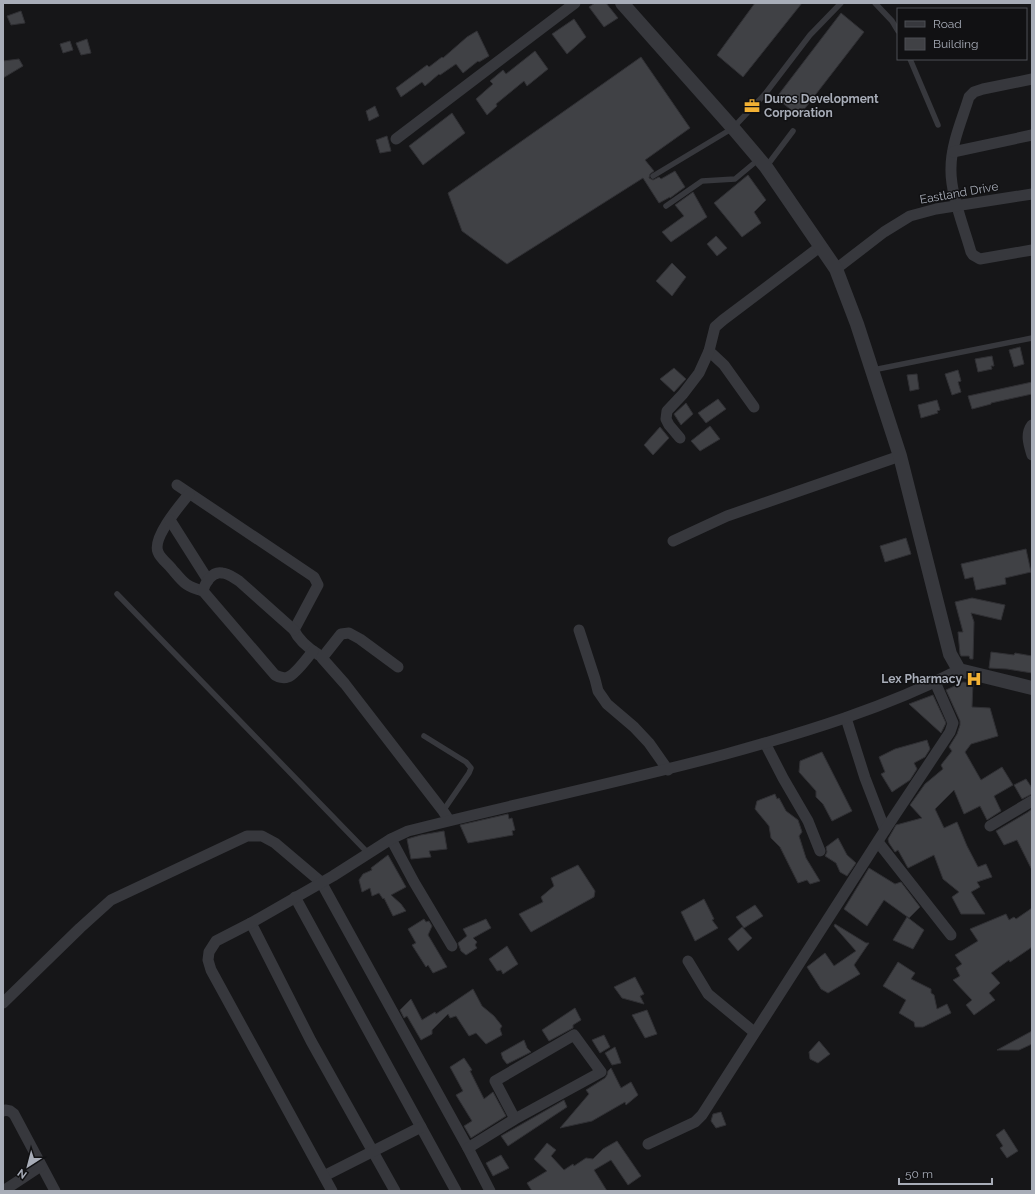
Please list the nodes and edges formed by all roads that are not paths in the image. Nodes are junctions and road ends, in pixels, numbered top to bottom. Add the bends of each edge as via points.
1 (574, 3) edge
2 (622, 3) edge
3 (841, 3) edge
4 (875, 3) edge
5 (897, 29) edge
6 (910, 60) edge
7 (1032, 79) edge
8 (938, 124) dead end
9 (733, 128) junction
10 (793, 131) dead end
11 (1032, 135) edge
12 (396, 139) dead end
13 (953, 152) junction
14 (762, 163) junction
15 (653, 176) dead end
16 (1032, 194) edge
17 (957, 205) junction
18 (666, 206) dead end
19 (821, 246) junction
20 (1032, 250) edge
21 (836, 269) junction
22 (1032, 338) edge
23 (710, 351) junction
24 (872, 370) junction
25 (754, 407) dead end
26 (1032, 425) edge
27 (680, 438) dead end
28 (1032, 455) edge
29 (900, 456) junction
30 (177, 486) dead end
31 (189, 494) junction
32 (170, 520) junction
33 (673, 541) dead end
34 (208, 580) junction
35 (203, 591) junction
36 (116, 594) dead end
37 (294, 630) junction
38 (579, 630) dead end
39 (318, 654) junction
40 (398, 667) dead end
41 (959, 670) junction
42 (935, 682) junction
43 (1032, 688) edge
44 (846, 718) junction
45 (424, 736) dead end
46 (766, 743) junction
47 (668, 770) junction
48 (1032, 801) edge
49 (446, 816) junction
50 (990, 826) dead end
51 (885, 830) junction
52 (391, 839) junction
53 (878, 842) junction
54 (820, 851) dead end
55 (368, 853) junction
56 (322, 882) junction
57 (294, 897) junction
58 (251, 923) junction
59 (951, 935) dead end
60 (452, 946) dead end
61 (688, 960) dead end
62 (3, 1003) edge
63 (754, 1032) junction
64 (3, 1111) edge
65 (515, 1119) junction
66 (421, 1127) junction
67 (648, 1144) dead end
68 (468, 1148) junction
69 (373, 1152) junction
70 (41, 1166) junction
71 (324, 1176) junction
72 (3, 1191) edge
73 (55, 1191) edge
74 (332, 1191) edge
75 (394, 1191) edge
76 (456, 1191) edge
77 (490, 1191) edge

1 - 12 street
2 - 9 street
3 - 9 lane via 810,35 765,94
4 - 5 lane
6 - 8 lane
7 - 13 street via 974,92 969,97
9 - 14 street
9 - 15 lane
10 - 14 lane
11 - 13 street
13 - 17 street via 952,183
14 - 18 lane via 735,179 702,181
14 - 19 street
16 - 17 street, Eastland Drive
17 - 20 street via 971,252 976,258
17 - 21 street, Eastland Drive via 910,216 884,232
19 - 21 street
19 - 23 street via 715,327
21 - 24 street
22 - 24 lane
23 - 25 street via 724,365
23 - 27 street via 699,373 667,411 666,419
24 - 29 street
26 - 28 street via 1028,437
29 - 33 street via 727,516
29 - 41 street via 950,654
30 - 31 street
31 - 32 street
31 - 37 street via 314,576 318,584
32 - 34 street
32 - 35 street via 160,537 158,554 184,583
34 - 35 street
34 - 37 street via 222,572 239,581
35 - 39 street via 275,675 281,678 288,677
36 - 55 lane
37 - 39 street via 298,638
38 - 47 street via 598,691 607,704 649,743
39 - 40 street via 342,634 349,633
39 - 49 street via 345,684
41 - 42 street
41 - 43 street
42 - 44 street via 889,703
42 - 51 street via 952,718 953,727
44 - 46 street
44 - 51 street
45 - 49 lane via 466,762 471,768
46 - 47 street
46 - 54 street via 808,821
47 - 49 street
48 - 50 street
49 - 52 street
51 - 53 street
52 - 55 street
52 - 60 street
53 - 59 street
53 - 63 street
55 - 56 street
56 - 57 street
56 - 62 street via 275,843 262,836 247,836 111,900
56 - 68 street
57 - 58 street
57 - 66 street
58 - 69 street via 311,1041
58 - 71 street via 216,941 209,952 208,960 211,970
61 - 63 street via 708,994
63 - 67 street via 702,1115 695,1122
64 - 70 street via 14,1114
65 - 65 street via 495,1081 574,1035 601,1072
65 - 68 street
66 - 69 street
66 - 76 street
68 - 77 street
69 - 71 street
69 - 75 street
70 - 72 street
70 - 73 street
71 - 74 street

